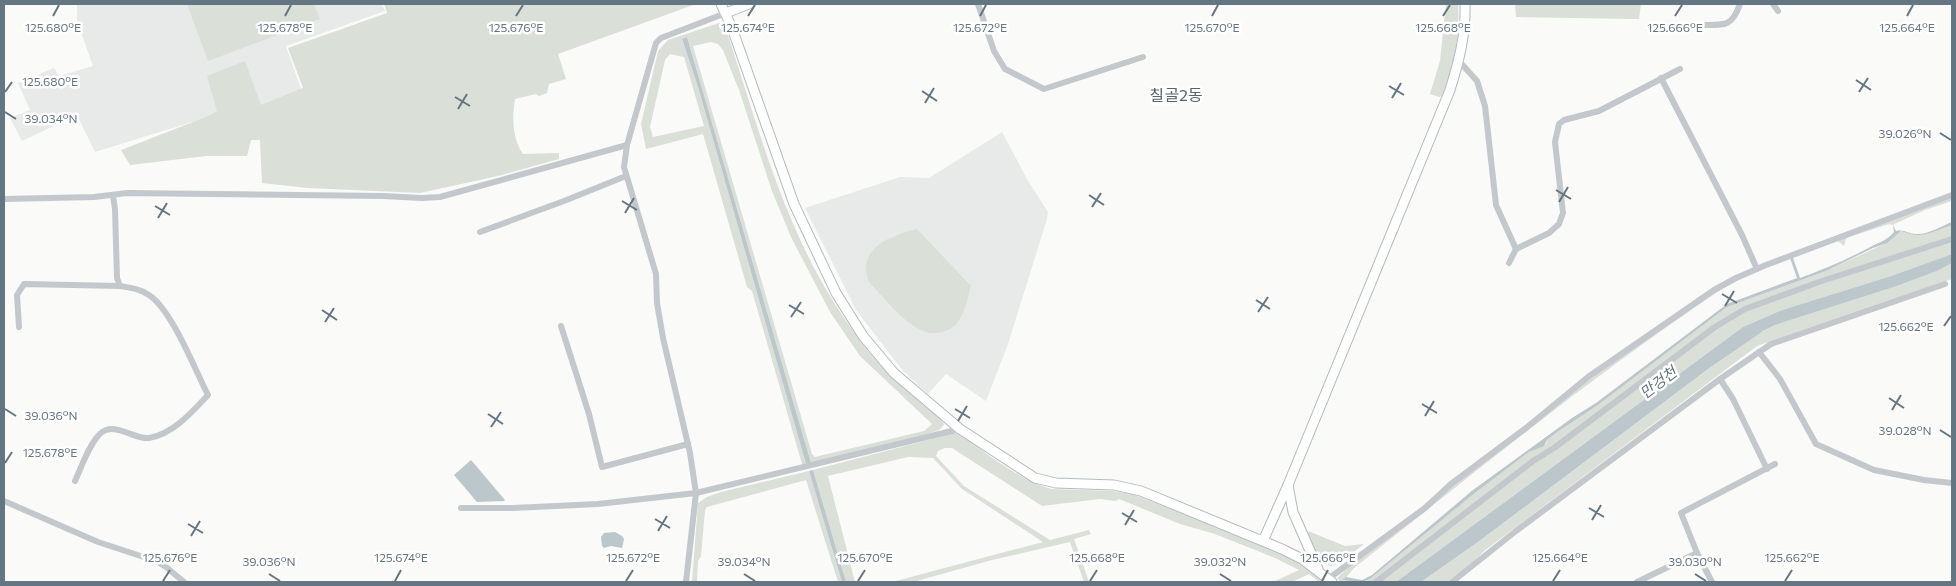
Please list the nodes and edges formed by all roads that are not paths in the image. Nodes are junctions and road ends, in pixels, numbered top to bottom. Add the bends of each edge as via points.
1 (721, 4) edge
2 (749, 4) edge
3 (978, 4) edge
4 (1465, 4) edge
5 (1740, 4) edge
6 (1772, 4) edge
7 (1778, 12) dead end
8 (726, 13) junction
9 (1702, 25) dead end
10 (1143, 57) dead end
11 (1459, 61) junction
12 (1680, 68) dead end
13 (1661, 78) junction
14 (627, 146) junction
15 (626, 176) junction
16 (1952, 195) edge
17 (113, 196) junction
18 (4, 199) edge
19 (480, 232) dead end
20 (1952, 239) edge
21 (1516, 249) junction
22 (1508, 263) dead end
23 (1757, 269) junction
24 (1945, 284) dead end
25 (120, 286) junction
26 (560, 326) dead end
27 (19, 327) dead end
28 (1759, 352) junction
29 (1720, 379) junction
30 (960, 429) junction
31 (688, 444) junction
32 (1775, 464) dead end
33 (1767, 469) junction
34 (75, 481) dead end
35 (1952, 483) edge
36 (1288, 485) junction
37 (696, 493) junction
38 (4, 500) edge
39 (461, 508) dead end
40 (1263, 541) junction
41 (1697, 553) junction
42 (1319, 571) junction
43 (1330, 581) edge
44 (184, 582) edge
45 (686, 582) edge
46 (1376, 582) edge
47 (1452, 582) edge
48 (1637, 582) edge
49 (1712, 582) edge

1 - 8 street
2 - 8 street
3 - 10 street via 994,50 1005,69 1044,89
4 - 11 street via 1466,23
5 - 9 street via 1730,22
6 - 7 street
8 - 14 street via 661,38 656,43
8 - 30 street via 794,204 836,293 878,356
11 - 21 street via 1477,81 1485,106 1496,205
11 - 36 street via 1450,90
12 - 13 street
13 - 21 street via 1599,112 1559,124 1555,142 1563,213 1560,224 1550,233
13 - 23 street
14 - 15 street
14 - 17 street via 422,198
15 - 19 street
15 - 31 street via 656,274 663,338
16 - 23 street
17 - 18 street
17 - 25 street
20 - 46 street via 1745,309 1715,327
21 - 22 street
23 - 43 street via 1714,290 1588,376
24 - 28 street via 1771,344
25 - 27 street via 24,284 17,295
25 - 34 street via 138,289 151,296 169,318 208,395 192,412 158,436 146,438 107,430 101,433
26 - 31 street via 602,467
28 - 29 street
28 - 35 street via 1780,379 1816,444 1874,470
29 - 33 street
29 - 47 street via 1516,530
30 - 37 street
30 - 40 street via 1035,478 1056,483 1114,485 1141,491
31 - 37 street
32 - 33 street
33 - 41 street via 1681,513
36 - 40 street
36 - 42 street via 1293,512
37 - 39 street via 598,504
37 - 45 street
38 - 44 street via 98,542 156,561
40 - 42 street via 1302,559
41 - 48 street
41 - 49 street
42 - 43 street

